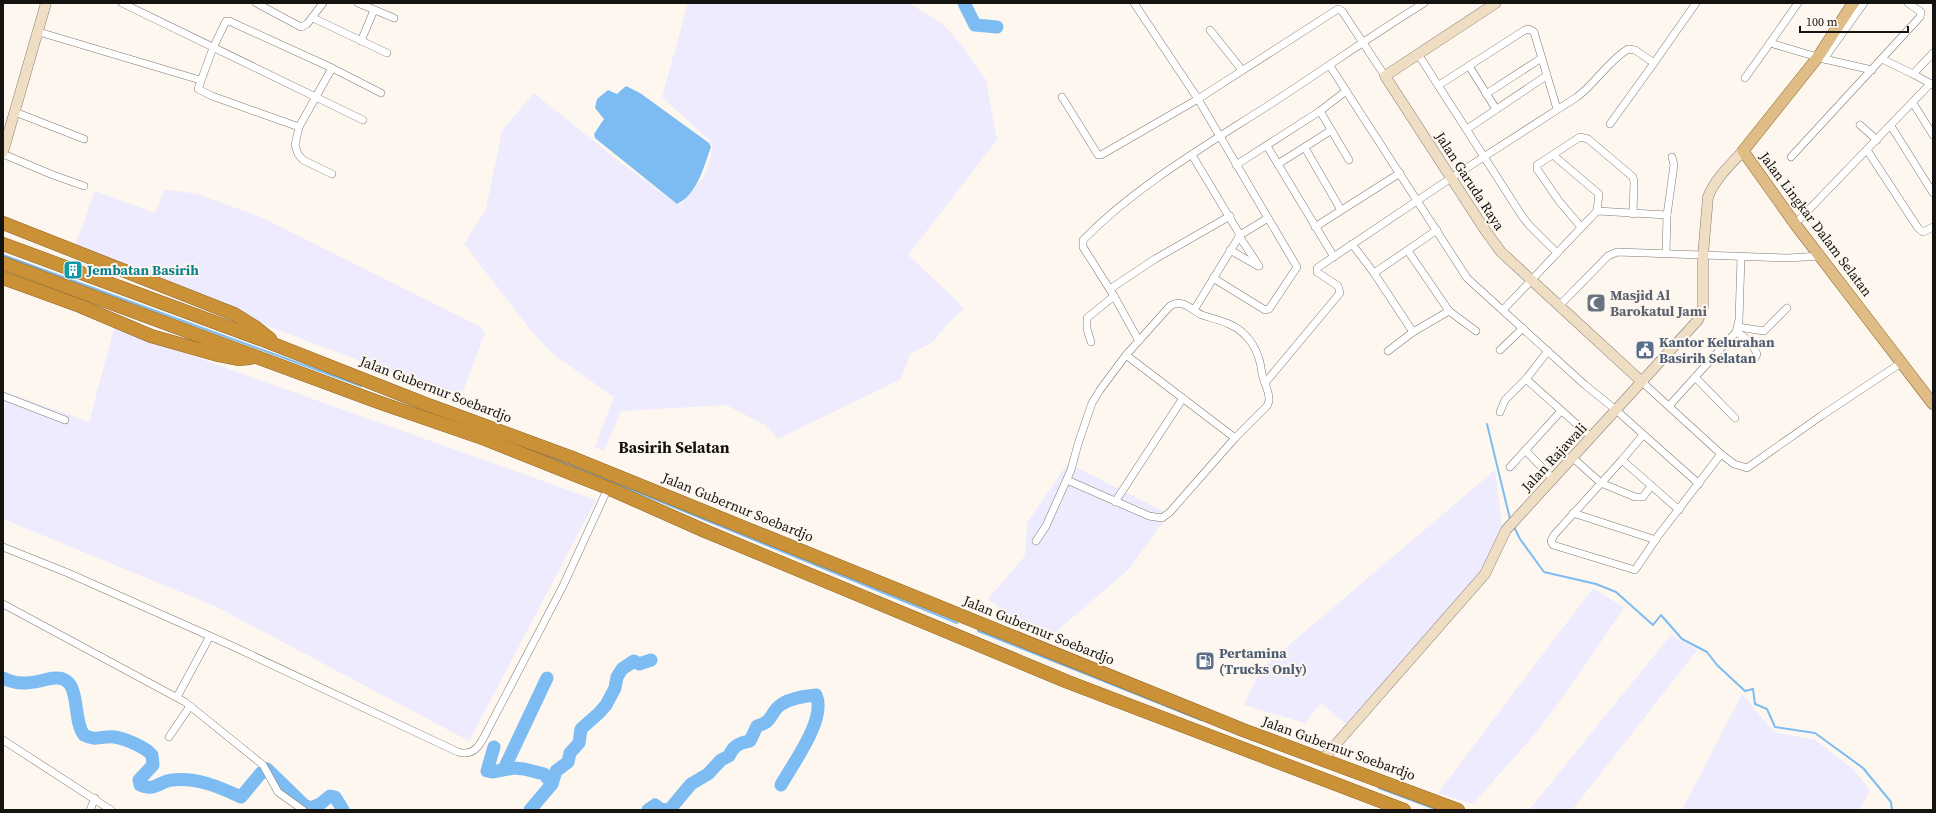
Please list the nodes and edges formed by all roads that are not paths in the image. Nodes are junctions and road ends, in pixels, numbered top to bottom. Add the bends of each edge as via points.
1 (46, 3) edge
2 (122, 3) edge
3 (256, 3) edge
4 (322, 3) edge
5 (358, 3) edge
6 (1134, 3) edge
7 (1424, 3) edge
8 (1496, 3) edge
9 (1696, 3) edge
10 (1798, 3) edge
11 (1852, 3) edge
12 (1864, 3) edge
13 (1908, 3) edge
14 (374, 10) junction
15 (313, 18) junction
16 (394, 18) dead end
17 (1210, 30) dead end
18 (39, 32) junction
19 (361, 41) junction
20 (1362, 42) junction
21 (1770, 43) junction
22 (213, 48) junction
23 (387, 53) dead end
24 (1418, 54) junction
25 (1933, 54) edge
26 (1821, 58) junction
27 (1540, 59) junction
28 (1882, 59) junction
29 (1654, 63) junction
30 (1330, 66) junction
31 (1469, 66) junction
32 (332, 68) junction
33 (1242, 70) junction
34 (1872, 70) junction
35 (1913, 74) junction
36 (1385, 76) junction
37 (1546, 76) junction
38 (1745, 78) dead end
39 (200, 80) junction
40 (1439, 85) junction
41 (1932, 85) edge
42 (1346, 91) junction
43 (381, 93) dead end
44 (1486, 94) junction
45 (316, 96) junction
46 (1062, 97) dead end
47 (1198, 99) junction
48 (1913, 103) junction
49 (1557, 109) junction
50 (1496, 110) junction
51 (1320, 111) junction
52 (15, 112) junction
53 (363, 120) dead end
54 (1610, 124) dead end
55 (1860, 125) dead end
56 (1891, 126) junction
57 (298, 127) junction
58 (1466, 129) junction
59 (1330, 131) junction
60 (1933, 135) edge
61 (1219, 137) junction
62 (84, 139) dead end
63 (1877, 140) junction
64 (1267, 146) junction
65 (1304, 148) junction
66 (1867, 150) junction
67 (1743, 151) junction
68 (3, 153) edge
69 (1192, 155) junction
70 (1553, 155) junction
71 (1484, 156) junction
72 (1672, 157) dead end
73 (1791, 157) dead end
74 (1349, 160) dead end
75 (1278, 164) junction
76 (1236, 165) junction
77 (1400, 173) junction
78 (332, 174) dead end
79 (1450, 178) junction
80 (84, 186) dead end
81 (1933, 193) edge
82 (1417, 200) junction
83 (1341, 210) junction
84 (1597, 211) junction
85 (1632, 214) junction
86 (1667, 215) junction
87 (1230, 216) junction
88 (1268, 218) junction
89 (3, 223) edge
90 (1795, 224) junction
91 (1315, 226) junction
92 (1581, 227) junction
93 (1933, 227) edge
94 (1437, 230) junction
95 (1240, 235) junction
96 (3, 244) edge
97 (1352, 244) junction
98 (1230, 250) junction
99 (1408, 251) junction
100 (1557, 253) junction
101 (1666, 253) junction
102 (1703, 255) junction
103 (1820, 256) junction
104 (1334, 257) junction
105 (1741, 257) junction
106 (3, 263) edge
107 (1374, 273) junction
108 (3, 278) edge
109 (1213, 278) junction
110 (1531, 280) junction
111 (1110, 289) junction
112 (178, 292) junction
113 (1114, 296) junction
114 (172, 306) junction
115 (1559, 306) junction
116 (1787, 308) dead end
117 (1194, 310) junction
118 (1504, 310) junction
119 (1449, 311) junction
120 (1523, 328) junction
121 (1737, 330) junction
122 (1476, 331) dead end
123 (1413, 332) junction
124 (1139, 341) junction
125 (1092, 342) dead end
126 (280, 346) junction
127 (1500, 350) dead end
128 (1388, 351) dead end
129 (1548, 351) junction
130 (1126, 355) junction
131 (257, 357) junction
132 (1754, 360) dead end
133 (1901, 363) junction
134 (1696, 377) junction
135 (1526, 379) junction
136 (1641, 382) junction
137 (1265, 383) junction
138 (3, 396) edge
139 (1183, 398) junction
140 (1933, 404) edge
141 (1669, 406) junction
142 (1616, 410) junction
143 (1561, 411) junction
144 (1500, 412) dead end
145 (1735, 418) dead end
146 (66, 420) dead end
147 (1643, 435) junction
148 (1591, 437) junction
149 (1235, 438) junction
150 (1526, 450) junction
151 (1721, 454) junction
152 (1573, 458) junction
153 (1622, 460) junction
154 (1510, 467) dead end
155 (1553, 479) junction
156 (1067, 480) junction
157 (1601, 483) junction
158 (1699, 484) junction
159 (1651, 486) junction
160 (608, 488) junction
161 (1115, 502) junction
162 (1679, 510) junction
163 (1573, 513) junction
164 (1656, 540) junction
165 (1036, 541) dead end
166 (3, 547) edge
167 (3, 604) edge
168 (969, 619) junction
169 (210, 636) junction
170 (961, 637) junction
171 (177, 697) junction
172 (190, 706) junction
173 (169, 737) dead end
174 (3, 740) edge
175 (1323, 759) junction
176 (94, 798) junction
177 (90, 810) edge
178 (111, 810) edge
179 (303, 810) edge
180 (1404, 810) edge
181 (1458, 810) edge

1 - 18 street
2 - 22 street
3 - 15 street via 301,27
4 - 15 street
5 - 14 street
6 - 47 street
7 - 20 street
8 - 24 street
9 - 29 street
10 - 21 street
11 - 26 main road, Jalan Lingkar Dalam Selatan
12 - 26 street
13 - 28 street via 1919,10 1921,15
14 - 16 street
14 - 19 street
15 - 19 street
17 - 33 street
18 - 39 street
18 - 52 street
19 - 23 street
20 - 30 street
20 - 33 street via 1342,11 1338,9
20 - 36 street
21 - 26 street
21 - 38 street
22 - 32 street via 225,22 229,20
22 - 39 street
22 - 45 street
24 - 36 street
24 - 40 street
25 - 35 street
26 - 34 street
26 - 67 main road, Jalan Lingkar Dalam Selatan
27 - 31 street via 1534,32 1527,29
27 - 37 street
27 - 44 street
28 - 34 street
28 - 35 street
29 - 49 street via 1635,50 1628,49 1610,62 1587,90
29 - 54 street
30 - 42 street
30 - 61 street
31 - 40 street
31 - 44 street
32 - 43 street
32 - 45 street
33 - 47 street
34 - 73 street
35 - 41 street
36 - 79 street, Jalan Garuda Raya
37 - 49 street
37 - 50 street
39 - 57 street via 198,89 212,96
40 - 58 street
41 - 48 street
42 - 51 street
42 - 77 street
44 - 50 street
45 - 53 street
45 - 57 street
46 - 47 street via 1085,137 1101,156
47 - 61 street
48 - 56 street
48 - 60 street
49 - 71 street
50 - 58 street
51 - 59 street
51 - 64 street
52 - 62 street
52 - 68 street
55 - 63 street
56 - 63 street
56 - 81 street
57 - 78 street via 295,145 300,158
58 - 71 street
59 - 65 street
59 - 74 street
61 - 69 street
61 - 76 street
63 - 66 street
64 - 75 street
64 - 76 street
65 - 75 street
65 - 83 street
66 - 90 street
66 - 93 street via 1918,228 1923,232
67 - 90 main road, Jalan Lingkar Dalam Selatan
67 - 102 street, Jalan Rajawali via 1710,191
68 - 80 street
69 - 87 street
69 - 111 street via 1135,194 1082,240 1083,247
70 - 84 street via 1599,194
70 - 85 street via 1582,136 1588,139 1633,177
70 - 92 street via 1538,165 1538,172
71 - 79 street
71 - 100 street via 1528,225
72 - 86 street via 1674,168
75 - 91 street
76 - 88 street
77 - 82 street
77 - 83 street
79 - 82 street
79 - 110 street, Jalan Garuda Raya via 1501,252
82 - 94 street
82 - 97 street
83 - 91 street
84 - 85 street
84 - 92 street
85 - 86 street
86 - 101 street
87 - 95 street
87 - 111 street via 1155,259
88 - 95 street
88 - 109 street via 1297,267 1269,309 1265,310
89 - 112 highway
90 - 103 main road, Jalan Lingkar Dalam Selatan
91 - 104 street
92 - 100 street
94 - 99 street
94 - 118 street via 1467,278
95 - 98 street
95 - 98 street via 1258,266
96 - 114 highway, Jalan Gubernur Soebardjo
97 - 104 street
97 - 107 street
98 - 109 street
99 - 107 street
99 - 119 street
100 - 110 street
101 - 102 street
101 - 115 street via 1617,252 1608,256
102 - 105 street
102 - 136 street, Jalan Rajawali via 1701,313 1692,327
103 - 105 street
103 - 133 main road, Jalan Lingkar Dalam Selatan
104 - 137 street via 1316,270 1338,286 1340,293
105 - 121 street
106 - 131 highway, Jalan Gubernur Soebardjo
107 - 123 street
108 - 131 highway via 80,306 151,336 238,359
109 - 117 street
110 - 115 street, Jalan Garuda Raya
110 - 118 street
111 - 113 street
112 - 114 highway
112 - 126 highway via 246,321
113 - 124 street
113 - 125 street via 1087,318 1087,329
114 - 126 highway, Jalan Gubernur Soebardjo
115 - 136 street, Jalan Garuda Raya
116 - 121 street via 1764,331
117 - 124 street via 1183,303 1174,304
117 - 137 street via 1231,324 1244,334 1258,352
118 - 120 street
119 - 122 street
119 - 123 street
120 - 127 street
120 - 129 street
121 - 132 street via 1754,346 1757,354
121 - 134 street
123 - 128 street
124 - 130 street
126 - 168 highway, Jalan Gubernur Soebardjo via 643,486
129 - 135 street
129 - 142 street
130 - 139 street
130 - 156 street via 1092,404
131 - 160 highway, Jalan Gubernur Soebardjo via 484,439
133 - 140 main road, Jalan Lingkar Dalam Selatan
133 - 151 street via 1820,416 1750,467 1743,468
134 - 141 street
134 - 145 street
135 - 143 street
135 - 144 street via 1505,400
136 - 141 street
136 - 142 street, Jalan Rajawali
137 - 149 street via 1270,397 1267,406
138 - 146 street
139 - 149 street
139 - 161 street
141 - 151 street
142 - 147 street
142 - 148 street, Jalan Rajawali
143 - 148 street
143 - 150 street
147 - 153 street
147 - 158 street
148 - 152 street, Jalan Rajawali
149 - 161 street via 1162,518 1149,516
150 - 154 street
150 - 155 street
151 - 158 street
152 - 155 street, Jalan Rajawali
152 - 157 street
153 - 157 street
153 - 159 street
155 - 175 street, Jalan Rajawali via 1506,530 1486,574
156 - 161 street
156 - 165 street via 1046,526
157 - 159 street via 1638,498 1644,496
157 - 163 street
158 - 162 street
159 - 162 street
160 - 169 street via 563,586 480,744 472,752 458,752
160 - 170 highway, Jalan Gubernur Soebardjo
162 - 164 street
163 - 164 street
163 - 164 street via 1554,535 1552,545 1635,570
166 - 169 street
167 - 171 street
168 - 170 highway
168 - 175 highway, Jalan Gubernur Soebardjo via 1243,730
169 - 171 street
170 - 180 highway, Jalan Gubernur Soebardjo via 1068,682
171 - 172 street
172 - 173 street
172 - 179 street via 263,765 278,792
174 - 176 street
175 - 181 highway, Jalan Gubernur Soebardjo
176 - 177 street
176 - 178 street

